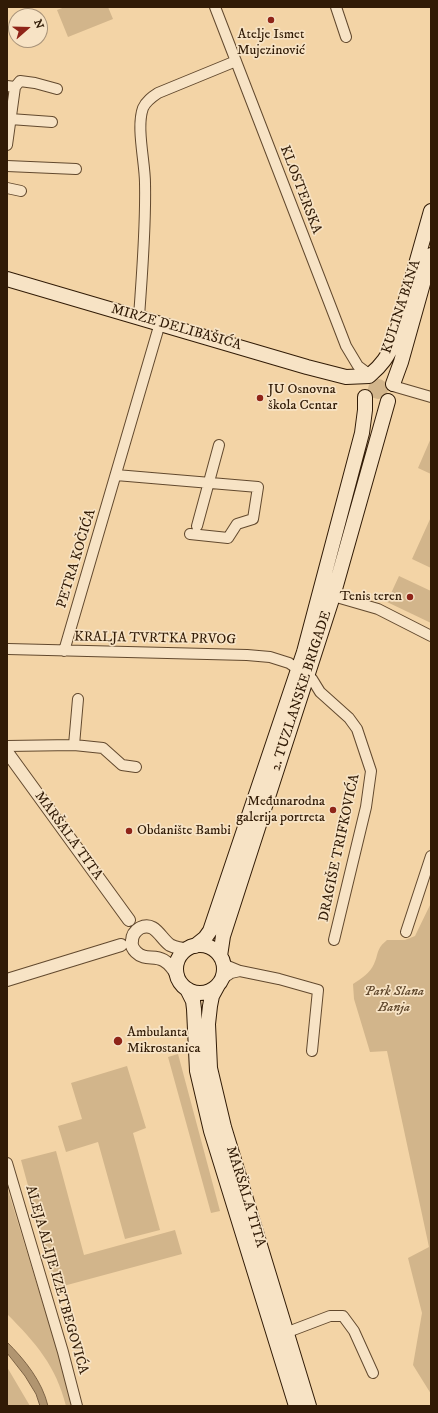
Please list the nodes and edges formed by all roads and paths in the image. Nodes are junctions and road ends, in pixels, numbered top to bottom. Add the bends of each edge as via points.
1 (215, 7) edge
2 (336, 7) edge
3 (346, 37) dead end
4 (236, 61) junction
5 (11, 86) edge
6 (57, 89) dead end
7 (10, 119) junction
8 (52, 122) dead end
9 (7, 144) edge
10 (7, 166) edge
11 (76, 169) dead end
12 (7, 188) edge
13 (21, 191) dead end
14 (431, 211) edge
15 (431, 255) edge
16 (7, 280) edge
17 (139, 317) junction
18 (160, 323) junction
19 (370, 375) junction
20 (346, 377) junction
21 (391, 393) junction
22 (364, 396) junction
23 (431, 397) edge
24 (219, 445) dead end
25 (116, 475) junction
26 (209, 483) junction
27 (333, 596) junction
28 (431, 636) edge
29 (8, 649) dead end
30 (64, 651) junction
31 (303, 672) junction
32 (78, 699) dead end
33 (74, 745) junction
34 (7, 746) edge
35 (7, 752) edge
36 (136, 767) dead end
37 (431, 856) edge
38 (130, 920) junction
39 (145, 926) junction
40 (406, 932) dead end
41 (133, 935) junction
42 (334, 940) dead end
43 (121, 945) junction
44 (191, 947) junction
45 (134, 949) junction
46 (222, 960) junction
47 (240, 970) junction
48 (178, 977) junction
49 (7, 980) edge
50 (220, 982) junction
51 (187, 989) junction
52 (312, 1051) dead end
53 (218, 1129) junction
54 (7, 1163) edge
55 (281, 1335) junction
56 (373, 1373) dead end
57 (77, 1406) edge
58 (296, 1406) edge
59 (309, 1406) edge

1 - 4 street, KLOSTERSKA
2 - 3 street
4 - 17 street via 158,93 143,107 141,120 145,165 145,227
4 - 19 street, KLOSTERSKA via 346,346 358,366
5 - 6 street via 20,81
5 - 7 street
7 - 8 street
7 - 9 street
10 - 11 street
12 - 13 street
14 - 19 main road, KULINA BANA via 394,342 381,366
15 - 21 main road, KULINA BANA
16 - 17 main road, MIRZE DELIBAŠIĆA
17 - 18 main road, MIRZE DELIBAŠIĆA
18 - 20 main road, MIRZE DELIBAŠIĆA
18 - 25 street, PETRA KOČIĆA
19 - 20 main road, MIRZE DELIBAŠIĆA
19 - 21 main road, KULINA BANA via 388,376
19 - 22 main road, KULINA BANA via 362,386
20 - 22 main road, MIRZE DELIBAŠIĆA
21 - 22 main road via 383,404 373,404
21 - 23 street via 408,391
21 - 27 main road, 2. TUZLANSKE BRIGADE
22 - 31 main road, 2. TUZLANSKE BRIGADE via 362,433
24 - 26 street
25 - 26 street
25 - 30 street, PETRA KOČIĆA
26 - 26 street via 193,530 228,538 237,524 252,519 258,487
27 - 28 street via 378,609
27 - 31 main road, 2. TUZLANSKE BRIGADE
29 - 30 street, KRALJA TVRTKA PRVOG
30 - 31 street, KRALJA TVRTKA PRVOG via 270,657 289,663
31 - 42 street, DRAGIŠE TRIFKOVIĆA via 357,729 371,771 366,807
31 - 44 main road, 2. TUZLANSKE BRIGADE via 210,931 205,938
31 - 46 main road, 2. TUZLANSKE BRIGADE via 223,936
32 - 33 street
33 - 34 street
33 - 36 street via 103,748 122,765
35 - 38 street, MARŠALA TITA
37 - 40 street
38 - 39 street
38 - 41 street
39 - 41 street
39 - 44 street via 155,929 164,941 174,947
41 - 43 street
41 - 45 street
43 - 45 street
43 - 49 street
44 - 46 main road via 209,947
44 - 48 main road via 178,961
45 - 48 street via 141,956 166,961
46 - 47 street
46 - 50 main road
47 - 50 street via 231,973
47 - 52 street via 318,990
48 - 51 main road
50 - 51 main road via 207,992 193,992
50 - 53 main road, MARŠALA TITA via 210,1006 208,1053
51 - 53 main road, MARŠALA TITA via 194,1009 197,1071
53 - 55 main road, MARŠALA TITA
54 - 57 street, ALEJA ALIJE IZETBEGOVIĆA
55 - 56 street via 330,1316 343,1316 354,1332
55 - 58 main road, MARŠALA TITA
55 - 59 main road, MARŠALA TITA

